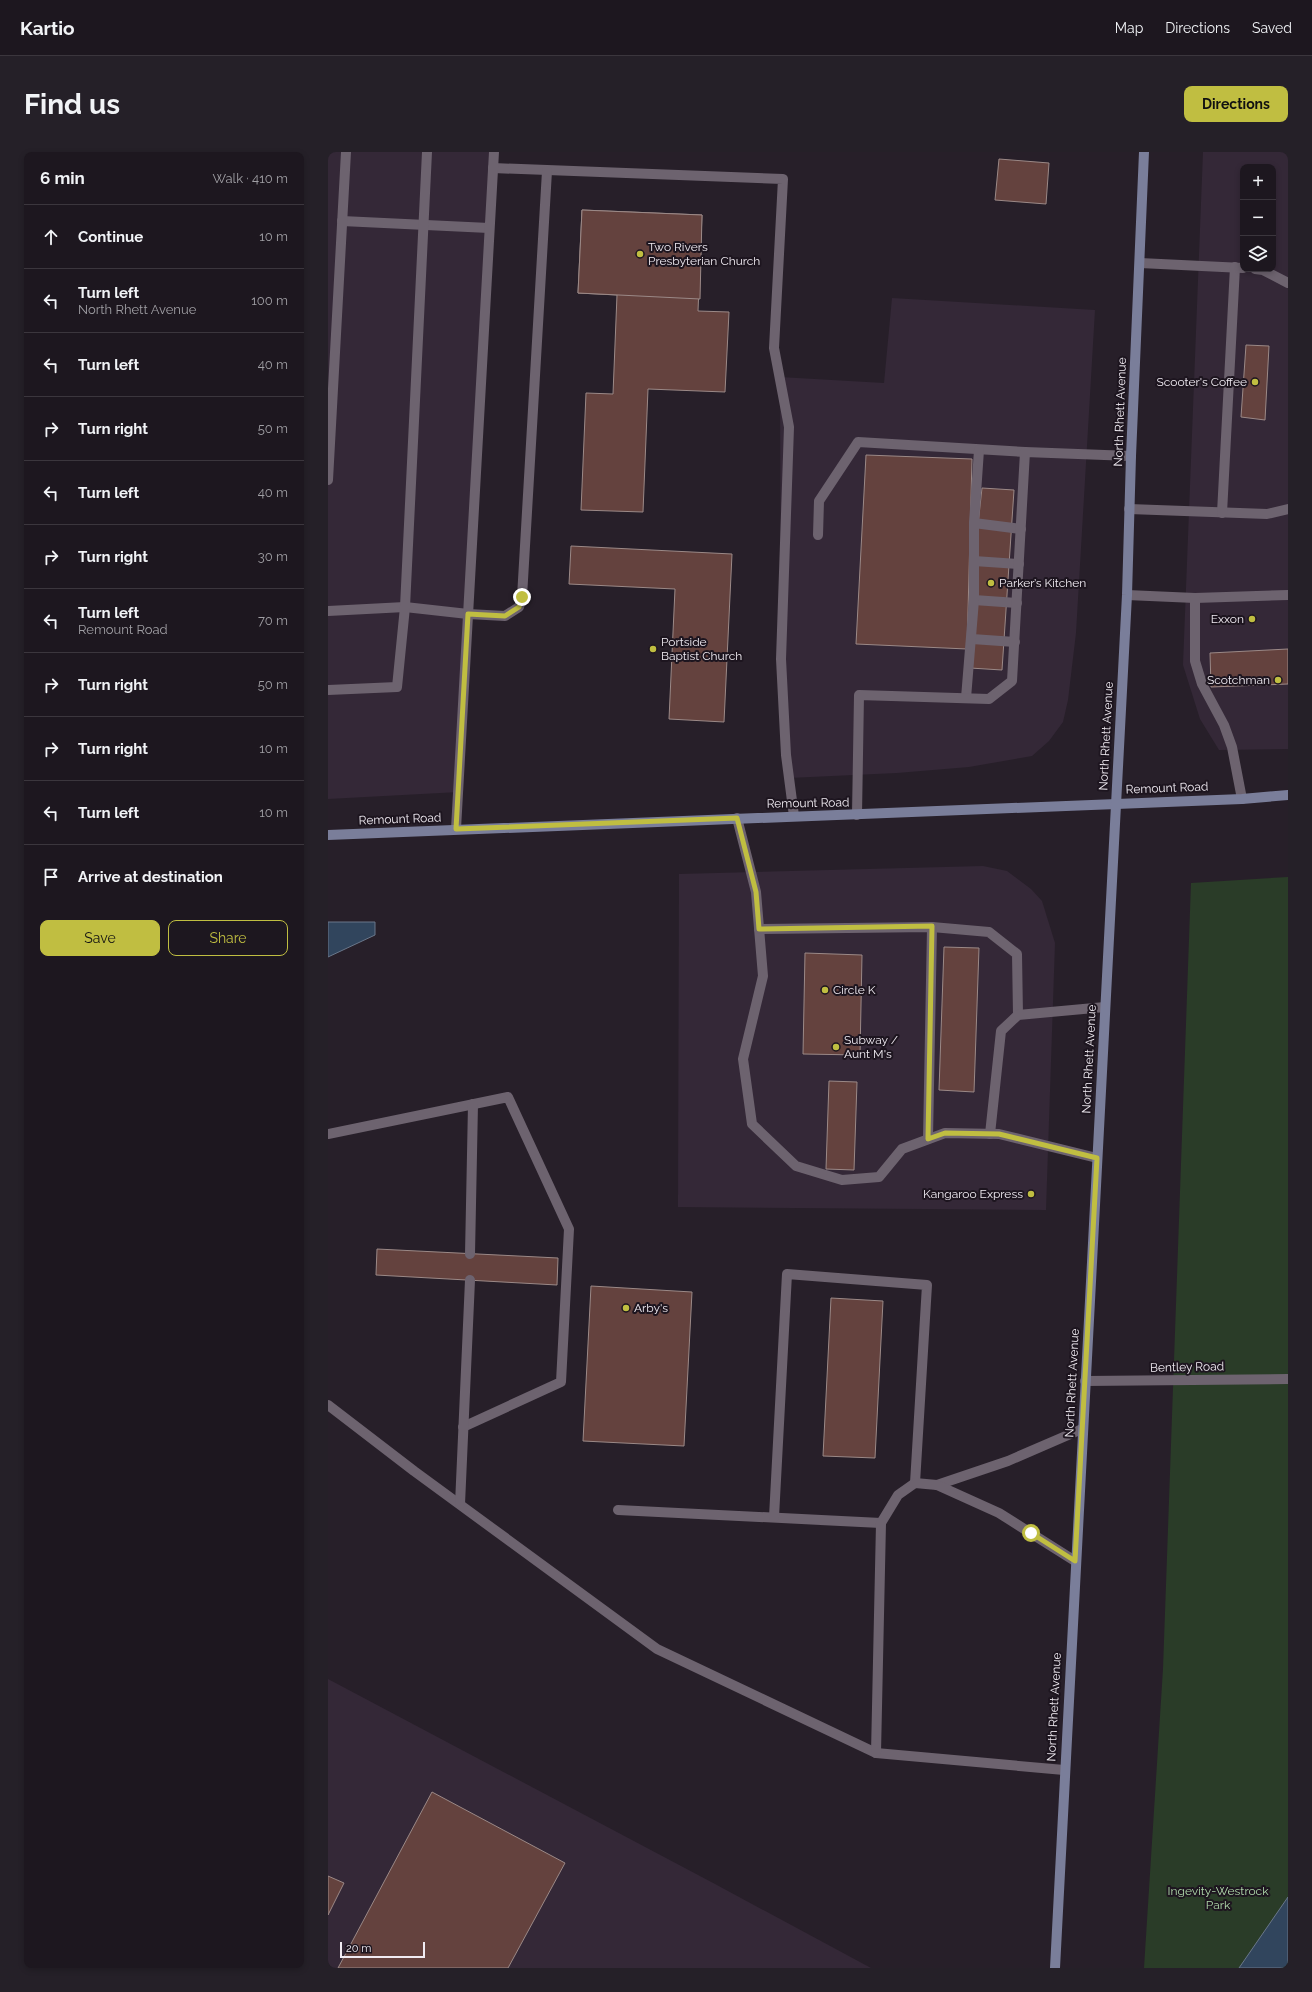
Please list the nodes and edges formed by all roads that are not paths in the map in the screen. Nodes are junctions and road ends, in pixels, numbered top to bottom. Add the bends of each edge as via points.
1 (346, 152) edge
2 (427, 152) edge
3 (494, 152) edge
4 (1144, 152) edge
5 (493, 168) junction
6 (547, 171) junction
7 (342, 221) junction
8 (424, 226) junction
9 (489, 228) junction
10 (1140, 263) junction
11 (1239, 268) edge
12 (1267, 272) edge
13 (1288, 283) edge
14 (979, 450) junction
15 (1025, 452) junction
16 (1131, 456) junction
17 (328, 480) edge
18 (1129, 509) junction
19 (1288, 509) edge
20 (1222, 513) junction
21 (974, 523) junction
22 (1021, 529) junction
23 (818, 535) dead end
24 (974, 561) junction
25 (1019, 564) junction
26 (1127, 595) junction
27 (1288, 595) edge
28 (1195, 598) junction
29 (974, 600) junction
30 (1017, 602) junction
31 (405, 607) junction
32 (328, 611) edge
33 (468, 614) junction
34 (972, 639) junction
35 (1015, 642) junction
36 (328, 690) edge
37 (966, 698) junction
38 (1288, 795) edge
39 (1242, 799) junction
40 (1115, 804) junction
41 (857, 815) junction
42 (794, 816) junction
43 (737, 818) junction
44 (456, 829) junction
45 (328, 835) edge
46 (932, 926) junction
47 (759, 929) junction
48 (1104, 1007) junction
49 (1018, 1015) junction
50 (473, 1104) junction
51 (328, 1134) edge
52 (990, 1134) junction
53 (928, 1139) junction
54 (1097, 1158) junction
55 (470, 1254) dead end
56 (470, 1280) dead end
57 (1288, 1379) edge
58 (1086, 1381) junction
59 (328, 1405) edge
60 (463, 1427) junction
61 (1082, 1429) junction
62 (915, 1483) junction
63 (937, 1485) junction
64 (460, 1504) junction
65 (618, 1510) dead end
66 (774, 1518) junction
67 (881, 1523) junction
68 (1075, 1561) junction
69 (876, 1753) junction
70 (1064, 1770) junction
71 (1055, 1968) edge

1 - 7 street
2 - 8 street
3 - 5 street
4 - 10 main road, North Rhett Avenue
5 - 6 street
5 - 9 street
6 - 33 street via 522,597 519,607 505,616
6 - 42 street via 783,179 774,348 789,427 781,659 786,755
7 - 8 street
7 - 17 street
8 - 9 street
8 - 31 street
9 - 33 street
10 - 11 street
10 - 16 main road, North Rhett Avenue
11 - 20 street
12 - 13 street
14 - 15 street
14 - 21 street
14 - 23 street via 858,442 819,501
15 - 16 street
15 - 22 street
16 - 18 main road, North Rhett Avenue
18 - 20 street
18 - 26 main road, North Rhett Avenue
19 - 20 street via 1267,514
21 - 22 street
21 - 24 street
22 - 25 street
24 - 25 street
24 - 29 street
25 - 30 street
26 - 28 street
26 - 40 main road, North Rhett Avenue
27 - 28 street
28 - 39 street via 1194,661 1232,747
29 - 30 street
29 - 34 street
30 - 35 street
31 - 32 street
31 - 33 street
31 - 36 street via 397,687
33 - 44 street
34 - 35 street
34 - 37 street
35 - 37 street via 1012,681 989,699
37 - 41 street via 859,695
38 - 39 main road, Remount Road
39 - 40 main road, Remount Road
40 - 41 main road, Remount Road
40 - 48 main road, North Rhett Avenue
41 - 42 main road, Remount Road
42 - 43 main road, Remount Road
43 - 44 main road, Remount Road
43 - 47 street via 756,892
44 - 45 main road, Remount Road
46 - 47 street
46 - 49 street via 989,932 1017,954
46 - 53 street
47 - 53 street via 763,976 743,1059 752,1124 796,1166 842,1180 879,1177 902,1149
48 - 49 street
48 - 54 main road, North Rhett Avenue
49 - 52 street via 1001,1030
50 - 51 street
50 - 55 street
50 - 60 street via 508,1097 569,1229 560,1382
52 - 53 street via 945,1133
52 - 54 street
54 - 58 main road, North Rhett Avenue
56 - 60 street
57 - 58 street, Bentley Road
58 - 61 main road, North Rhett Avenue
59 - 64 street
60 - 64 street
61 - 63 street via 1008,1462
61 - 68 main road, North Rhett Avenue
62 - 63 street
62 - 66 street via 927,1285 787,1274
62 - 67 street via 898,1495
63 - 68 street via 999,1513
64 - 69 street via 657,1649
65 - 66 street
66 - 67 street
67 - 69 street
68 - 70 main road, North Rhett Avenue
69 - 70 street
70 - 71 main road, North Rhett Avenue

